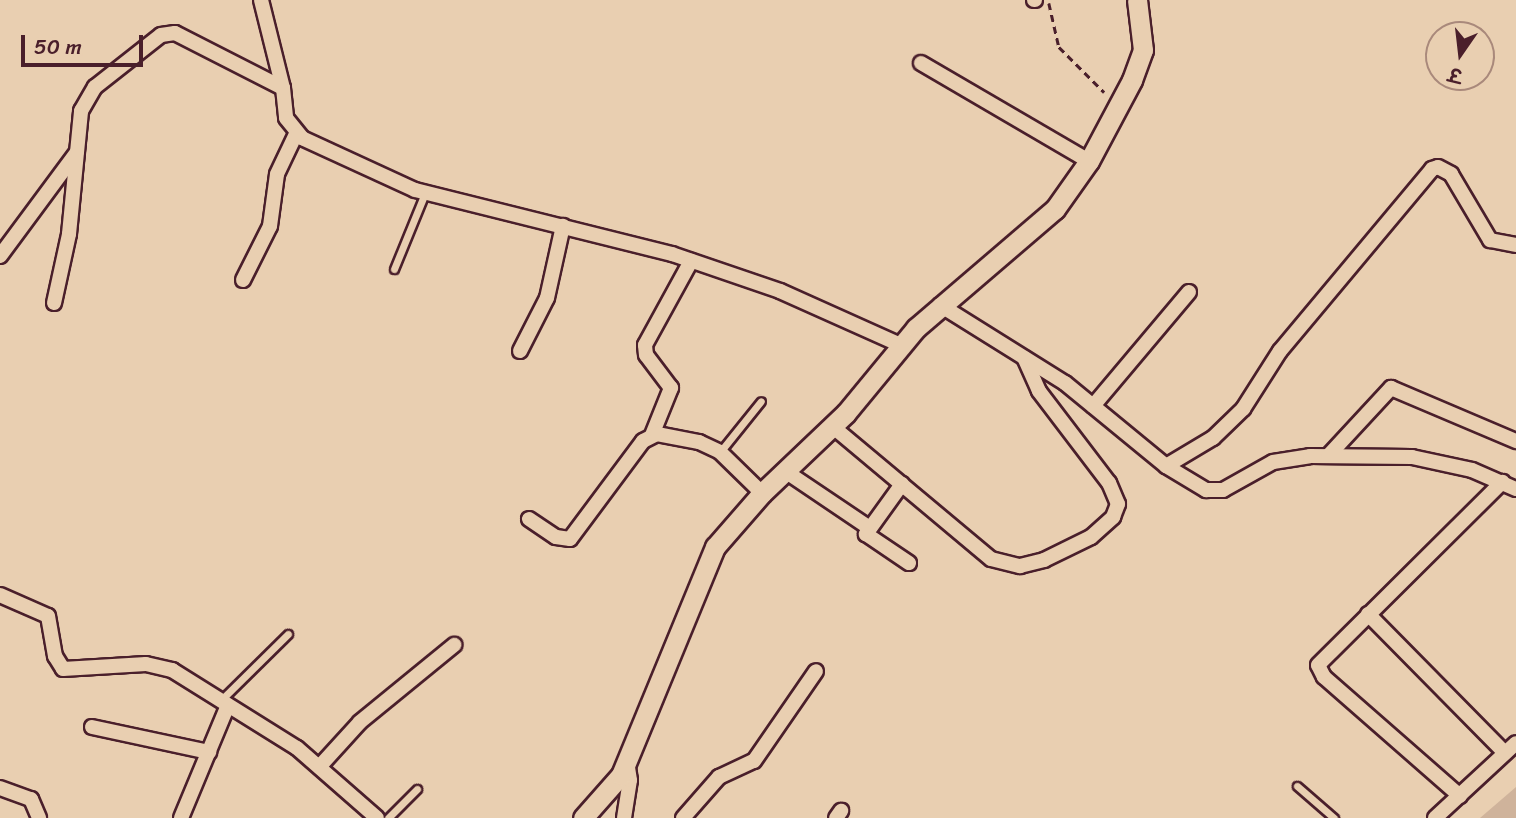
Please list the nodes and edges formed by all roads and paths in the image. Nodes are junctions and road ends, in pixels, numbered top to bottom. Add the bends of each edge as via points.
1 (261, 0) edge
2 (1049, 0) edge
3 (1137, 0) edge
4 (921, 63) dead end
5 (283, 88) junction
6 (1119, 107) junction
7 (296, 134) junction
8 (77, 152) junction
9 (1089, 161) junction
10 (425, 193) junction
11 (563, 226) junction
12 (1516, 245) edge
13 (0, 256) edge
14 (691, 261) junction
15 (394, 269) dead end
16 (243, 280) dead end
17 (1189, 292) dead end
18 (54, 303) dead end
19 (940, 305) junction
20 (901, 345) junction
21 (520, 351) dead end
22 (1024, 358) junction
23 (761, 401) dead end
24 (1093, 406) junction
25 (832, 426) junction
26 (652, 435) junction
27 (1516, 441) edge
28 (720, 452) junction
29 (1328, 456) junction
30 (1166, 466) junction
31 (785, 471) junction
32 (1502, 482) junction
33 (902, 484) junction
34 (1516, 489) edge
35 (762, 493) junction
36 (529, 519) dead end
37 (868, 527) junction
38 (909, 563) dead end
39 (0, 595) edge
40 (1368, 614) junction
41 (288, 634) dead end
42 (454, 645) dead end
43 (816, 671) dead end
44 (225, 703) junction
45 (92, 727) dead end
46 (1516, 743) edge
47 (209, 752) junction
48 (1505, 753) junction
49 (627, 761) junction
50 (320, 766) junction
51 (1297, 786) dead end
52 (0, 788) edge
53 (417, 789) dead end
54 (1460, 796) junction
55 (39, 818) edge
56 (181, 818) edge
57 (377, 818) edge
58 (388, 818) edge
59 (583, 818) edge
60 (624, 818) edge
61 (683, 818) edge
62 (1334, 818) edge
63 (1435, 818) edge

1 - 5 street
2 - 6 path via 1059,47
3 - 6 street via 1143,50
4 - 9 street
5 - 7 street via 286,118
5 - 8 street via 181,34 167,33 88,94 81,111
6 - 9 street
7 - 10 street
7 - 16 street via 277,174 270,226
8 - 13 street
8 - 18 street via 69,234
9 - 19 street via 1055,209
10 - 11 street
10 - 15 lane
11 - 14 street
11 - 21 street via 547,298
12 - 30 street via 1490,240 1451,174 1432,169 1280,351 1243,409 1213,438
14 - 20 street via 780,291
14 - 26 street via 645,345 646,355 670,385
17 - 24 street
19 - 20 street
19 - 22 street
20 - 25 street
22 - 24 street
22 - 33 street via 1040,391 1116,496 1113,517 1069,551 1020,566 1002,563 971,547
23 - 28 lane
24 - 30 street
25 - 31 street
25 - 33 street
26 - 28 street via 699,442
26 - 36 street via 570,540 556,537
27 - 29 street via 1391,388
28 - 35 street
29 - 30 street via 1273,462 1216,492 1192,485
29 - 32 street via 1412,457
31 - 35 street
31 - 37 street
32 - 34 street
32 - 40 street
33 - 37 street
35 - 49 street via 715,547
37 - 38 street via 869,538
39 - 44 street via 48,616 55,656 63,668 157,665
40 - 48 street
40 - 54 street via 1325,654 1318,669
41 - 44 lane
42 - 50 street via 360,722
43 - 61 street via 754,761 719,777
44 - 47 street
44 - 50 street
45 - 47 street
46 - 48 street
47 - 56 street
48 - 54 street
49 - 59 street via 614,786
49 - 60 street via 630,780
50 - 57 street
51 - 62 lane
52 - 55 street via 31,799
53 - 58 lane
54 - 63 street

